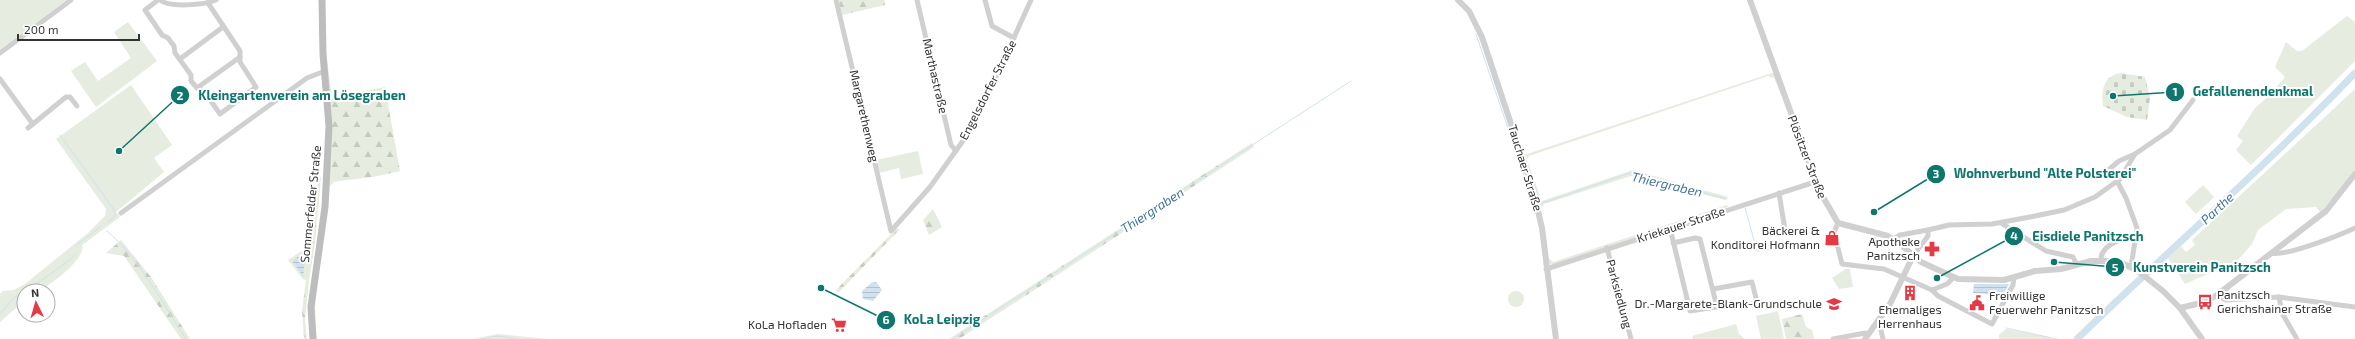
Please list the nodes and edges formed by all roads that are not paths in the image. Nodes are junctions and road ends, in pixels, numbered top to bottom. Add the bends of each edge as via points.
1 (71, 0) edge
2 (159, 0) edge
3 (216, 0) edge
4 (322, 0) edge
5 (836, 0) edge
6 (917, 0) edge
7 (985, 0) edge
8 (1031, 0) edge
9 (1458, 0) edge
10 (1750, 0) edge
11 (208, 3) junction
12 (223, 27) junction
13 (1014, 38) junction
14 (0, 53) edge
15 (240, 57) junction
16 (180, 59) junction
17 (325, 70) junction
18 (0, 79) edge
19 (197, 88) junction
20 (2193, 100) dead end
21 (76, 106) dead end
22 (32, 123) junction
23 (28, 128) dead end
24 (956, 151) junction
25 (2135, 154) junction
26 (2106, 172) dead end
27 (2355, 174) edge
28 (2117, 181) junction
29 (1816, 182) junction
30 (1779, 193) junction
31 (121, 213) dead end
32 (1838, 223) junction
33 (2001, 223) junction
34 (1670, 228) junction
35 (2355, 228) edge
36 (1928, 230) junction
37 (891, 231) joint
38 (1773, 232) dead end
39 (2135, 234) junction
40 (1893, 239) junction
41 (1673, 243) junction
42 (1607, 248) junction
43 (2271, 253) junction
44 (1912, 256) junction
45 (2101, 261) junction
46 (2077, 265) junction
47 (2131, 267) junction
48 (1546, 269) junction
49 (1902, 278) junction
50 (1953, 278) junction
51 (2014, 278) junction
52 (1713, 289) junction
53 (1932, 290) junction
54 (2217, 295) junction
55 (2279, 297) junction
56 (2179, 306) junction
57 (1717, 307) junction
58 (2355, 307) edge
59 (1877, 324) junction
60 (1867, 337) edge
61 (313, 339) edge
62 (1556, 339) edge
63 (1631, 339) edge
64 (1832, 339) edge
65 (1883, 339) edge
66 (2202, 339) edge
67 (2298, 339) edge

1 - 14 street
2 - 11 street via 166,3
2 - 16 street via 145,10 162,35 174,46 175,53
3 - 11 street
4 - 17 main road, Sommerfelder Straße
5 - 37 street, Margarethenweg
6 - 24 street, Marthastraße via 951,145
7 - 13 street via 992,26
8 - 13 street, Engelsdorfer Straße
9 - 48 street, Tauchaer Straße via 1465,6 1482,37 1533,190 1542,228
10 - 29 street, Plösitzer Straße
11 - 12 street
12 - 15 street via 240,51
12 - 16 street
13 - 24 street, Engelsdorfer Straße via 984,103
15 - 19 street
15 - 19 street via 240,62 256,87 220,114 204,91
16 - 19 street
17 - 31 street via 307,78
17 - 61 main road, Sommerfelder Straße via 329,134 325,207 311,307
18 - 22 street
20 - 25 street via 2172,127
21 - 22 street via 70,97 66,97
22 - 23 street
24 - 37 street, Engelsdorfer Straße via 930,187
25 - 26 street via 2119,161
25 - 28 street
27 - 43 street via 2329,208
28 - 33 street via 2095,197 2071,207
28 - 39 street via 2135,220
29 - 30 street, Kriekauer Straße
29 - 32 street, Plösitzer Straße via 1824,202
30 - 34 street, Kriekauer Straße
30 - 38 street via 1785,230
32 - 40 street
32 - 49 street via 1834,232 1842,264 1878,268
33 - 36 street via 1949,225
33 - 46 street via 2046,251 2073,257
34 - 41 street
34 - 42 street, Kriekauer Straße
35 - 43 street via 2285,252
36 - 40 street via 1900,235
36 - 44 street via 1928,236
39 - 45 street via 2105,248 2101,254
39 - 47 street
40 - 44 street
41 - 52 street via 1700,239
41 - 57 street via 1690,311
42 - 48 street, Kriekauer Straße
42 - 63 street, Parksiedlung
43 - 54 street
44 - 49 street
44 - 50 street
45 - 46 street
45 - 47 street via 2113,261
46 - 51 street
47 - 56 street via 2148,278
48 - 62 street, Tauchaer Straße
49 - 53 street
49 - 59 street
50 - 51 street
50 - 53 street via 1947,284
51 - 53 street via 2013,285 1992,324 1938,296
52 - 57 street
52 - 57 street via 1749,282 1754,286 1757,301 1755,304 1744,307 1735,304
54 - 55 street via 2226,300
54 - 56 street via 2205,302
55 - 58 street
55 - 67 street via 2282,313
56 - 66 street
59 - 60 street
59 - 65 street via 1880,326
60 - 64 street via 1865,333

